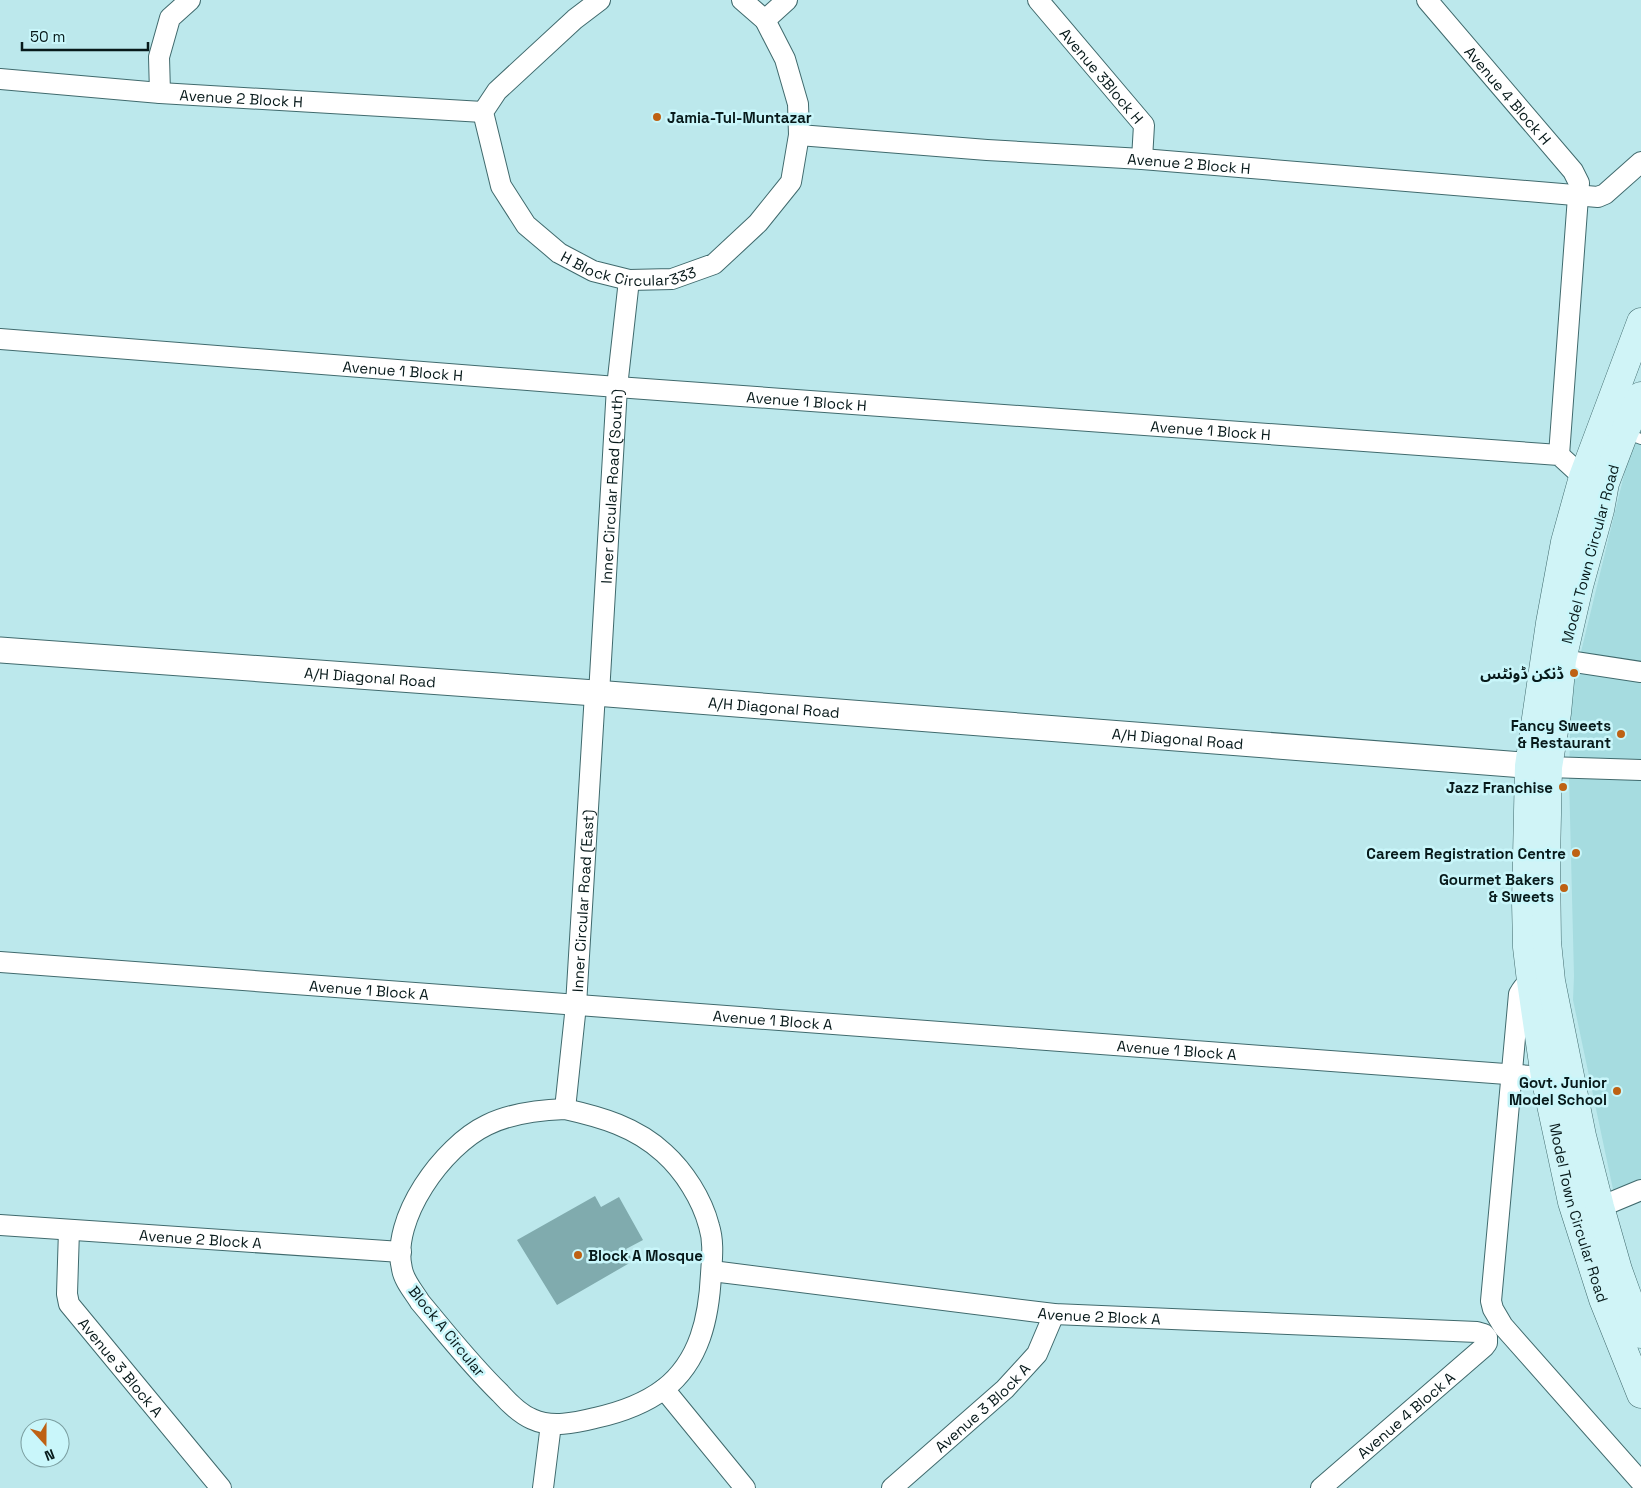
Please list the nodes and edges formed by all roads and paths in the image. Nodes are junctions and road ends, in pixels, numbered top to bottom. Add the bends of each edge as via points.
1 (190, 0) edge
2 (600, 0) edge
3 (742, 0) edge
4 (788, 0) edge
5 (1038, 0) edge
6 (1427, 0) edge
7 (765, 20) junction
8 (0, 79) edge
9 (160, 93) junction
10 (483, 112) junction
11 (799, 135) junction
12 (1142, 159) junction
13 (1641, 162) edge
14 (1580, 195) junction
15 (629, 280) junction
16 (1641, 322) edge
17 (0, 339) edge
18 (617, 387) junction
19 (1641, 396) edge
20 (1632, 436) edge
21 (1558, 455) junction
22 (1594, 480) junction
23 (0, 650) edge
24 (1562, 660) junction
25 (1641, 672) edge
26 (597, 694) junction
27 (1539, 766) junction
28 (1641, 770) edge
29 (0, 962) edge
30 (1541, 981) junction
31 (576, 1005) junction
32 (1512, 1076) junction
33 (1546, 1077) junction
34 (565, 1109) junction
35 (1641, 1190) edge
36 (1600, 1208) junction
37 (0, 1225) edge
38 (69, 1230) junction
39 (401, 1252) junction
40 (712, 1272) junction
41 (1054, 1314) junction
42 (1495, 1332) junction
43 (1641, 1334) edge
44 (664, 1389) junction
45 (1641, 1394) edge
46 (551, 1424) junction
47 (1641, 1482) edge
48 (221, 1488) edge
49 (544, 1488) edge
50 (745, 1488) edge
51 (892, 1488) edge
52 (1321, 1488) edge

1 - 9 street via 170,18 159,57
2 - 10 street via 574,19 497,90
3 - 7 street, H Block Circular333
4 - 7 street
5 - 12 street, Avenue 3Block H via 1144,125
6 - 14 street, Avenue 4 Block H via 1573,171
7 - 11 street, H Block Circular333 via 785,59 798,104
8 - 9 street, Avenue 2 Block H
9 - 10 street, Avenue 2 Block H
10 - 15 street, H Block Circular333 via 500,186 526,225 559,253 593,271
11 - 12 street, Avenue 2 Block H
11 - 15 street, H Block Circular333 via 791,182 758,223 714,264 672,279
12 - 14 street, Avenue 2 Block H
13 - 14 street, Avenue 2 Block H via 1605,194 1598,197
14 - 21 street
15 - 18 street, Inner Circular Road (South)
16 - 22 main road, Model Town Circular Road
17 - 18 street, Avenue 1 Block H
18 - 21 street, Avenue 1 Block H
18 - 26 street, Inner Circular Road (South)
19 - 20 main road, Model Town Circular Road
20 - 22 main road, Model Town Circular Road
21 - 22 street
22 - 24 main road, Model Town Circular Road via 1600,510
22 - 27 main road, Model Town Circular Road via 1565,542 1550,622
23 - 26 street, A/H Diagonal Road
24 - 25 street
24 - 27 main road, Model Town Circular Road via 1557,713
26 - 27 street, A/H Diagonal Road
26 - 31 street, Inner Circular Road (East)
27 - 28 street
27 - 30 main road, Model Town Circular Road via 1526,902 1527,947
29 - 31 street, Avenue 1 Block A
30 - 32 street via 1524,986 1519,994
30 - 33 main road, Model Town Circular Road
30 - 36 main road, Model Town Circular Road
31 - 32 street, Avenue 1 Block A
31 - 34 street, Inner Circular Road (East)
32 - 33 street, Avenue 1 Block A
32 - 42 street via 1491,1301
33 - 45 main road, Model Town Circular Road via 1572,1202 1603,1299
34 - 39 street, Block A Circular via 516,1115 486,1125 461,1142 432,1172 414,1201
34 - 40 street, Block A Circular via 598,1116 622,1126 663,1152 678,1168 701,1203 709,1225 713,1248
35 - 36 street
36 - 43 main road, Model Town Circular Road
37 - 38 street, Avenue 2 Block A
38 - 39 street, Avenue 2 Block A
38 - 48 street, Avenue 3 Block A via 69,1304
39 - 46 street, Block A Circular via 402,1270 411,1289 485,1378 512,1405 532,1419
40 - 41 street, Avenue 2 Block A
40 - 44 street, Block A Circular via 705,1326 695,1351
41 - 42 street, Avenue 2 Block A
41 - 51 street, Avenue 3 Block A via 1037,1354 1005,1389
42 - 47 street
42 - 52 street, Avenue 4 Block A via 1484,1347
44 - 46 street, Block A Circular via 631,1407 604,1416
44 - 50 street
46 - 49 street

